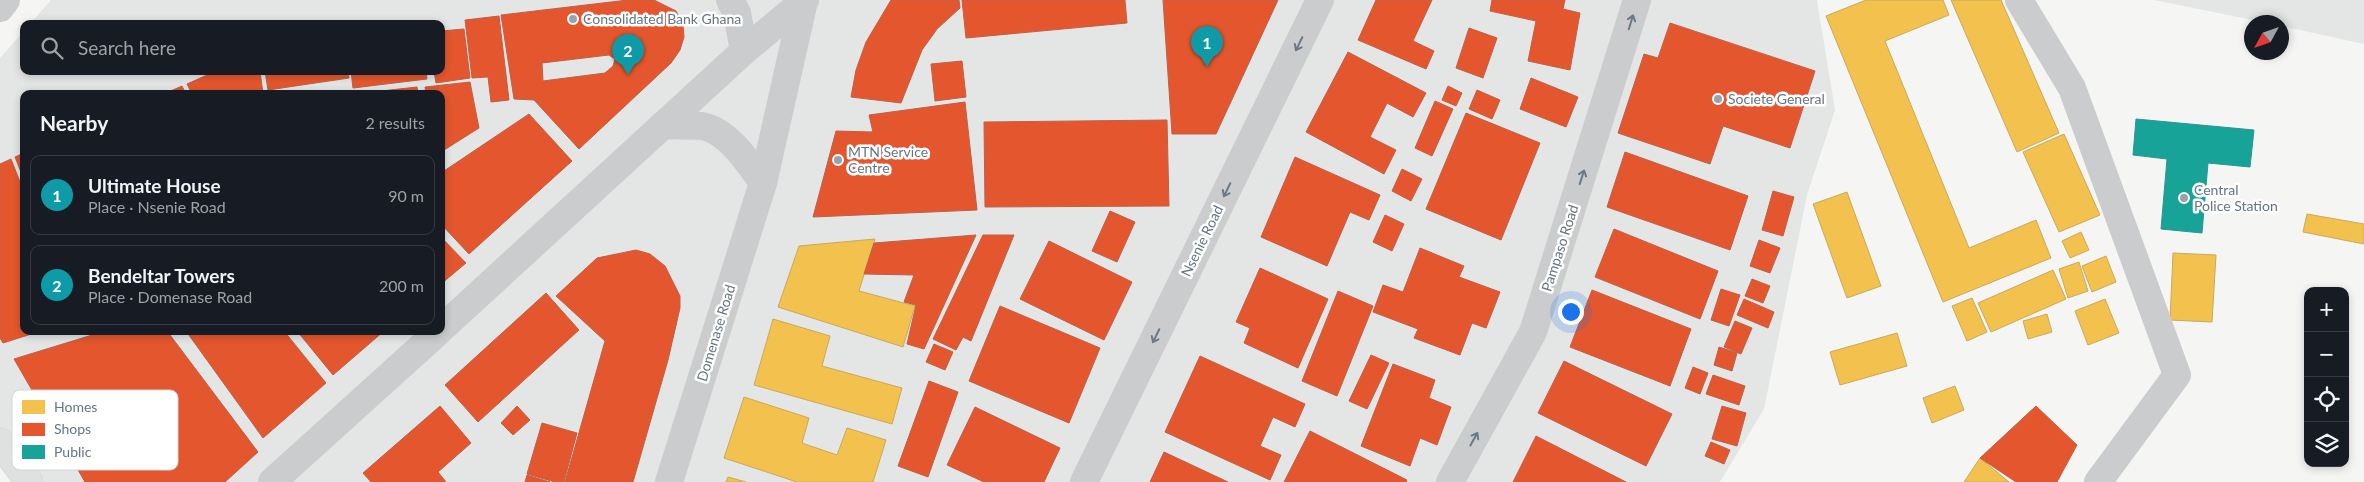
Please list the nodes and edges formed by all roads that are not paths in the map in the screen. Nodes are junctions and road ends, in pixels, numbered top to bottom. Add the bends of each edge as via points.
1 (6, 0) edge
2 (730, 0) edge
3 (804, 0) edge
4 (1320, 0) edge
5 (1637, 0) edge
6 (2019, 0) edge
7 (0, 8) edge
8 (744, 51) junction
9 (663, 125) junction
10 (764, 183) junction
11 (445, 325) edge
12 (434, 335) edge
13 (0, 442) edge
14 (12, 459) edge
15 (20, 470) edge
16 (29, 482) edge
17 (272, 482) edge
18 (669, 482) edge
19 (1084, 482) edge
20 (1450, 482) edge
21 (2098, 482) edge

1 - 7 street
2 - 8 street via 737,13
3 - 8 street
3 - 10 street, Domenase Road
4 -> 19 street, Nsenie Road
20 -> 5 street, Pampaso Road via 1533,332
6 - 21 street via 2072,88 2177,375
8 - 9 street
9 - 10 street via 704,126 742,155
9 - 11 street
10 - 18 street, Domenase Road
12 - 17 street
13 - 14 main road
15 - 16 main road

